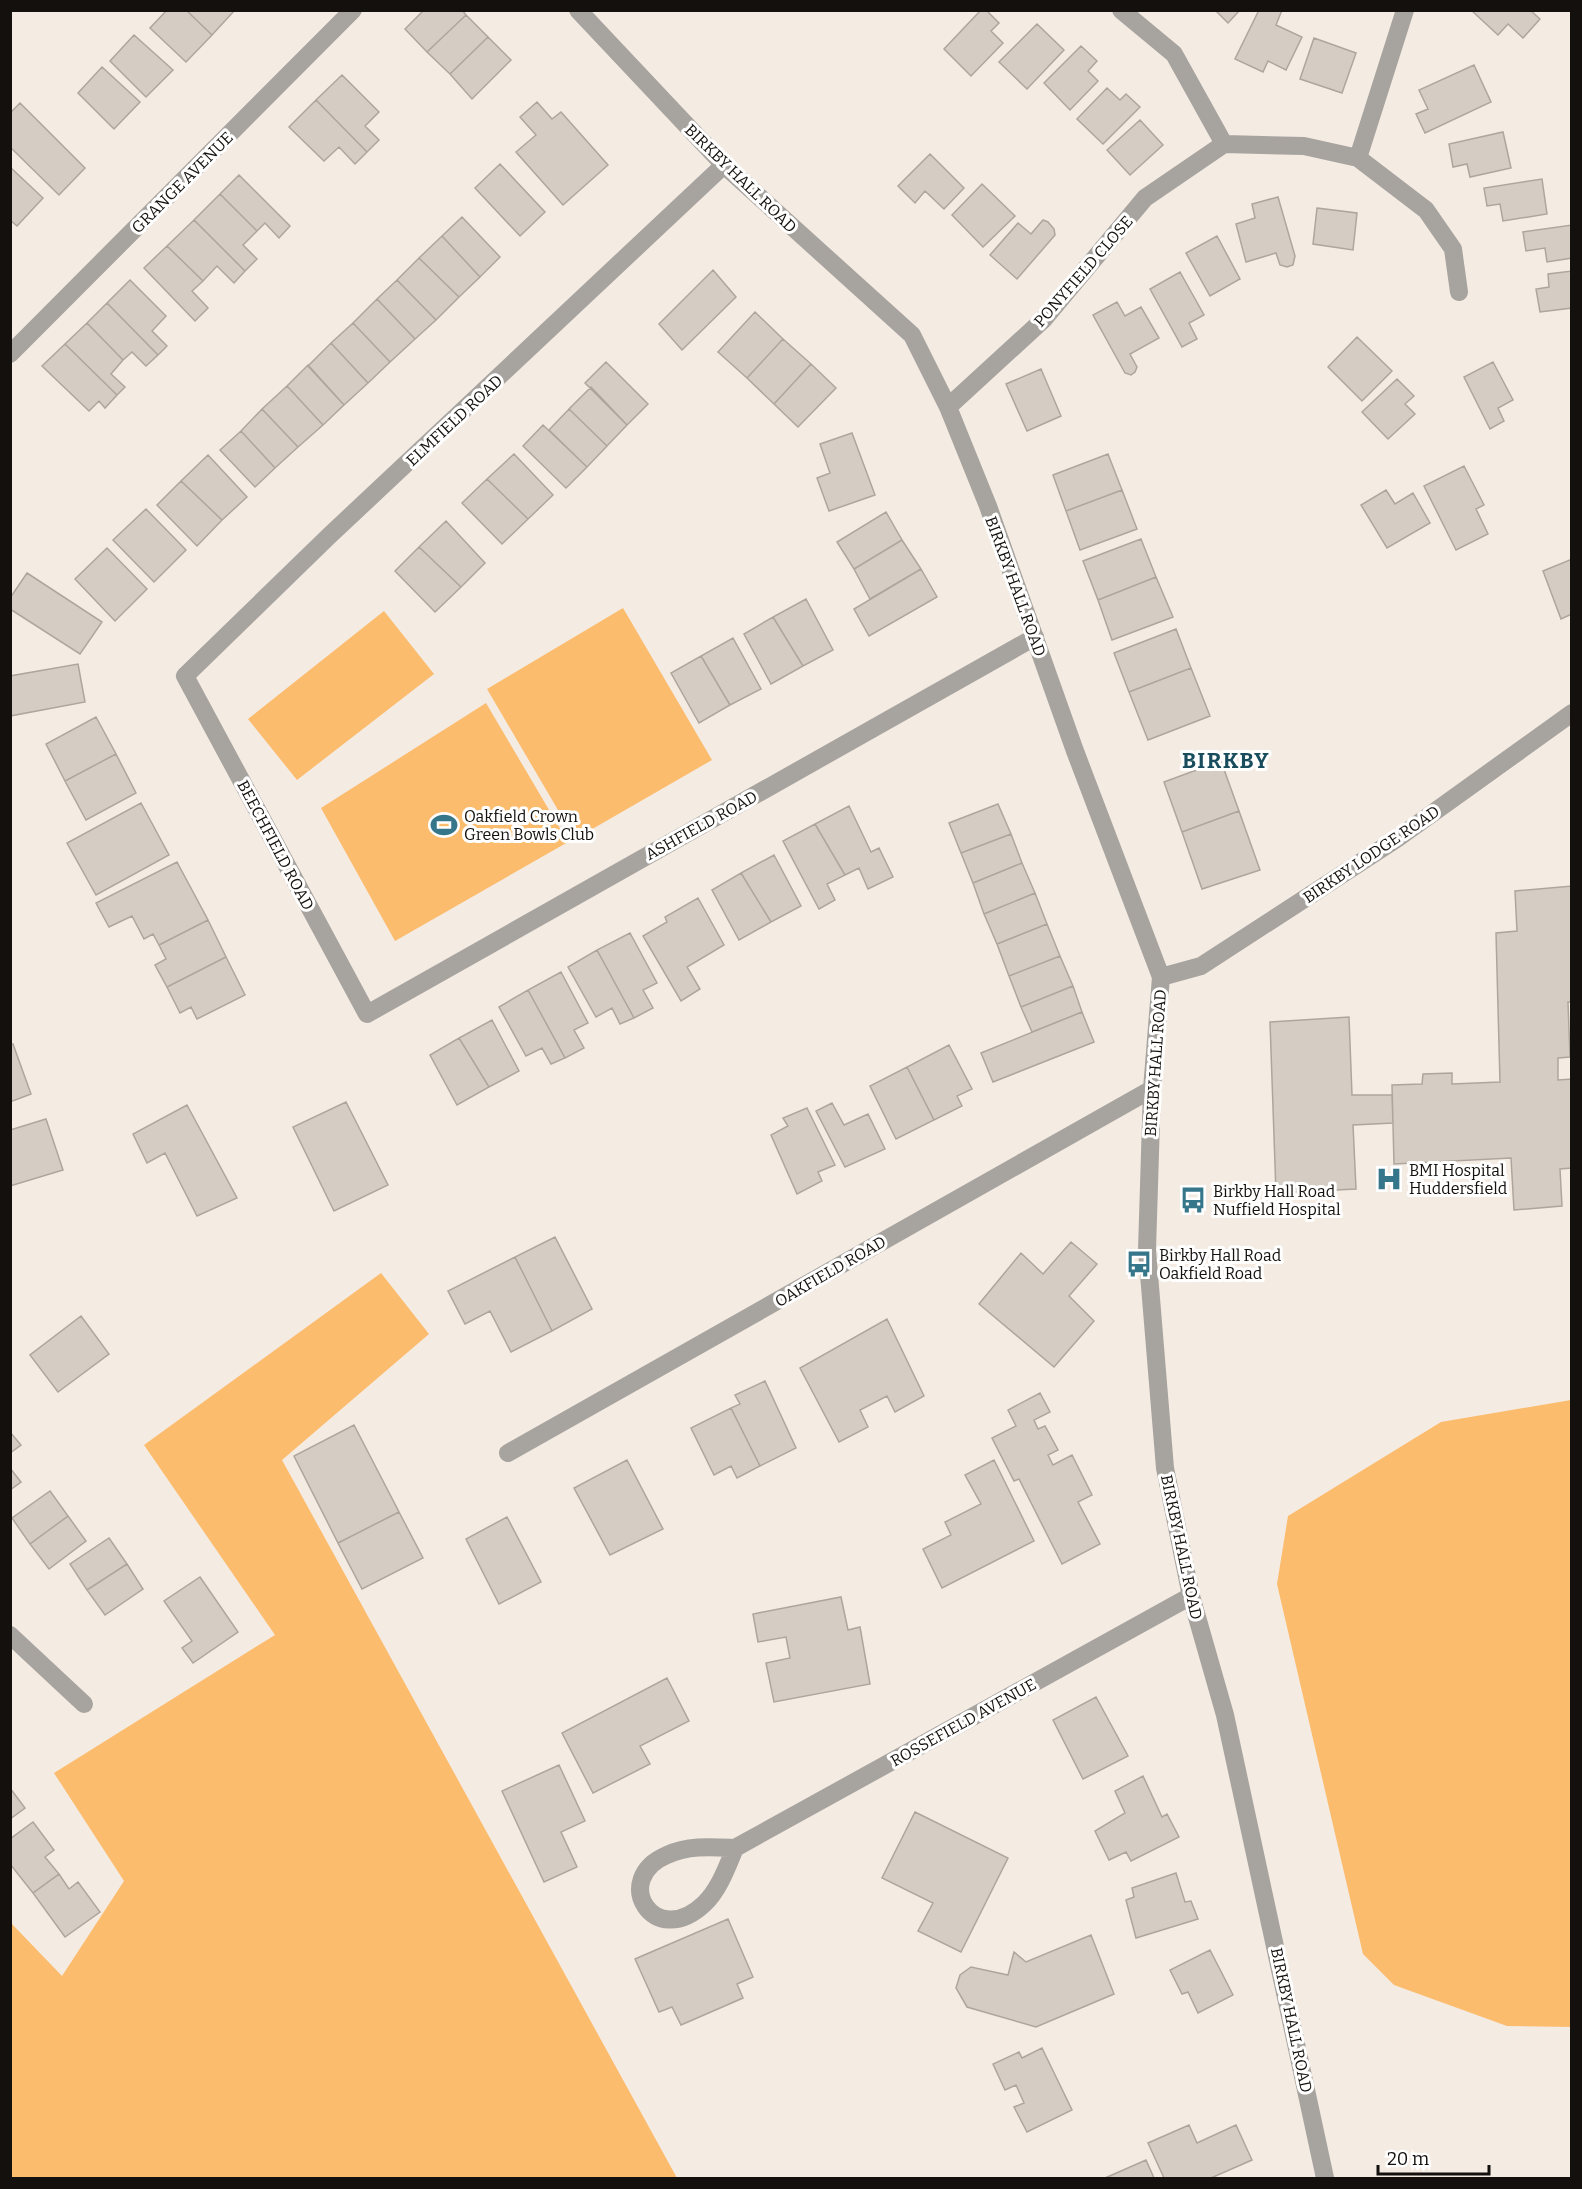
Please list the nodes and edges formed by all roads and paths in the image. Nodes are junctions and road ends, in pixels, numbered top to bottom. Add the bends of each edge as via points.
1 (352, 10) edge
2 (578, 10) edge
3 (1121, 10) edge
4 (1405, 10) edge
5 (1224, 144) junction
6 (1358, 158) junction
7 (724, 165) junction
8 (1459, 292) dead end
9 (10, 354) edge
10 (948, 407) junction
11 (1035, 637) junction
12 (185, 676) joint
13 (1572, 714) edge
14 (1161, 977) junction
15 (367, 1014) joint
16 (1152, 1089) junction
17 (508, 1453) dead end
18 (1191, 1596) junction
19 (10, 1635) edge
20 (84, 1704) dead end
21 (735, 1848) junction
22 (1325, 2178) edge

1 - 9 street, GRANGE AVENUE
2 - 7 street, BIRKBY HALL ROAD
3 - 5 street via 1174,54
4 - 6 street
5 - 6 street via 1304,146
5 - 10 street, PONYFIELD CLOSE via 1145,198 1044,319
6 - 8 street via 1426,210 1453,249
7 - 10 street, BIRKBY HALL ROAD via 912,335
7 - 12 street, ELMFIELD ROAD
10 - 11 street, BIRKBY HALL ROAD
11 - 14 street, BIRKBY HALL ROAD
11 - 15 street, ASHFIELD ROAD
12 - 15 street, BEECHFIELD ROAD
13 - 14 street, BIRKBY LODGE ROAD via 1398,838 1201,966
14 - 16 street, BIRKBY HALL ROAD
16 - 17 street, OAKFIELD ROAD
16 - 18 street, BIRKBY HALL ROAD via 1147,1250 1165,1468
18 - 21 street, ROSSEFIELD AVENUE
18 - 22 street, BIRKBY HALL ROAD via 1225,1715
19 - 20 street
21 - 21 street via 721,1880 705,1903 687,1916 672,1920 655,1918 643,1905 641,1877 666,1855 708,1846

